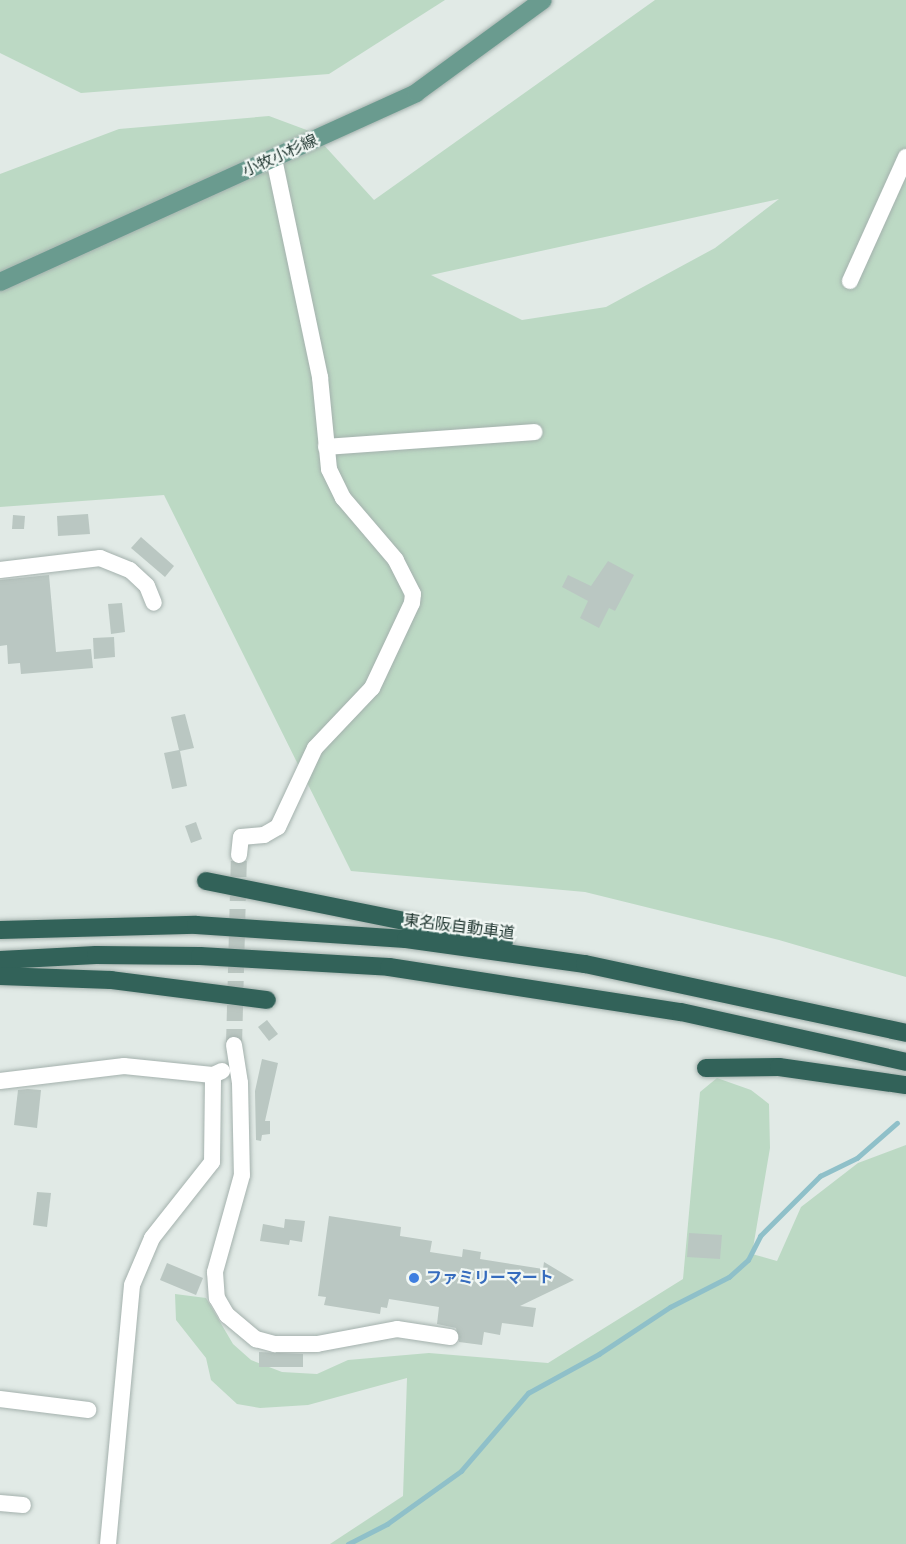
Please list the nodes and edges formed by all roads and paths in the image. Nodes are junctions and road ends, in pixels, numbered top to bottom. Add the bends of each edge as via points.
1 (543, 0) edge
2 (906, 157) edge
3 (274, 158) junction
4 (850, 281) dead end
5 (0, 282) edge
6 (534, 432) dead end
7 (326, 447) junction
8 (0, 570) edge
9 (154, 603) dead end
10 (239, 855) tunnel mouth
11 (206, 881) dead end
12 (0, 930) edge
13 (0, 960) edge
14 (0, 976) edge
15 (689, 984) junction
16 (267, 1000) dead end
17 (906, 1033) edge
18 (234, 1045) tunnel mouth
19 (906, 1062) edge
20 (236, 1063) junction
21 (706, 1068) dead end
22 (213, 1076) junction
23 (0, 1081) edge
24 (906, 1085) edge
25 (450, 1337) dead end
26 (0, 1399) edge
27 (88, 1410) dead end
28 (0, 1503) edge
29 (23, 1505) dead end
30 (108, 1544) edge

1 - 3 main road, 小牧小杉線 via 416,93
2 - 4 street
3 - 5 main road, 小牧小杉線
3 - 7 street via 320,377
6 - 7 street
7 - 10 street via 329,469 344,498 396,560 410,584 412,603 372,688 321,739 306,761 278,827 264,836 241,837
8 - 9 street via 100,558 130,570 147,586
11 - 15 highway via 616,964
12 - 15 highway, 東名阪自動車道 via 196,925 299,930 494,951
13 - 19 highway via 96,955 200,956 389,967 626,1002
14 - 16 highway via 111,980
15 - 17 highway, 東名阪自動車道
18 - 20 street
20 - 22 street
20 - 25 street via 242,1175 215,1272 217,1298 227,1315 256,1339 275,1344 317,1344 398,1329
21 - 24 highway via 779,1067
22 - 23 street via 124,1066
22 - 30 street via 212,1162 152,1238 132,1285
26 - 27 street
28 - 29 street

